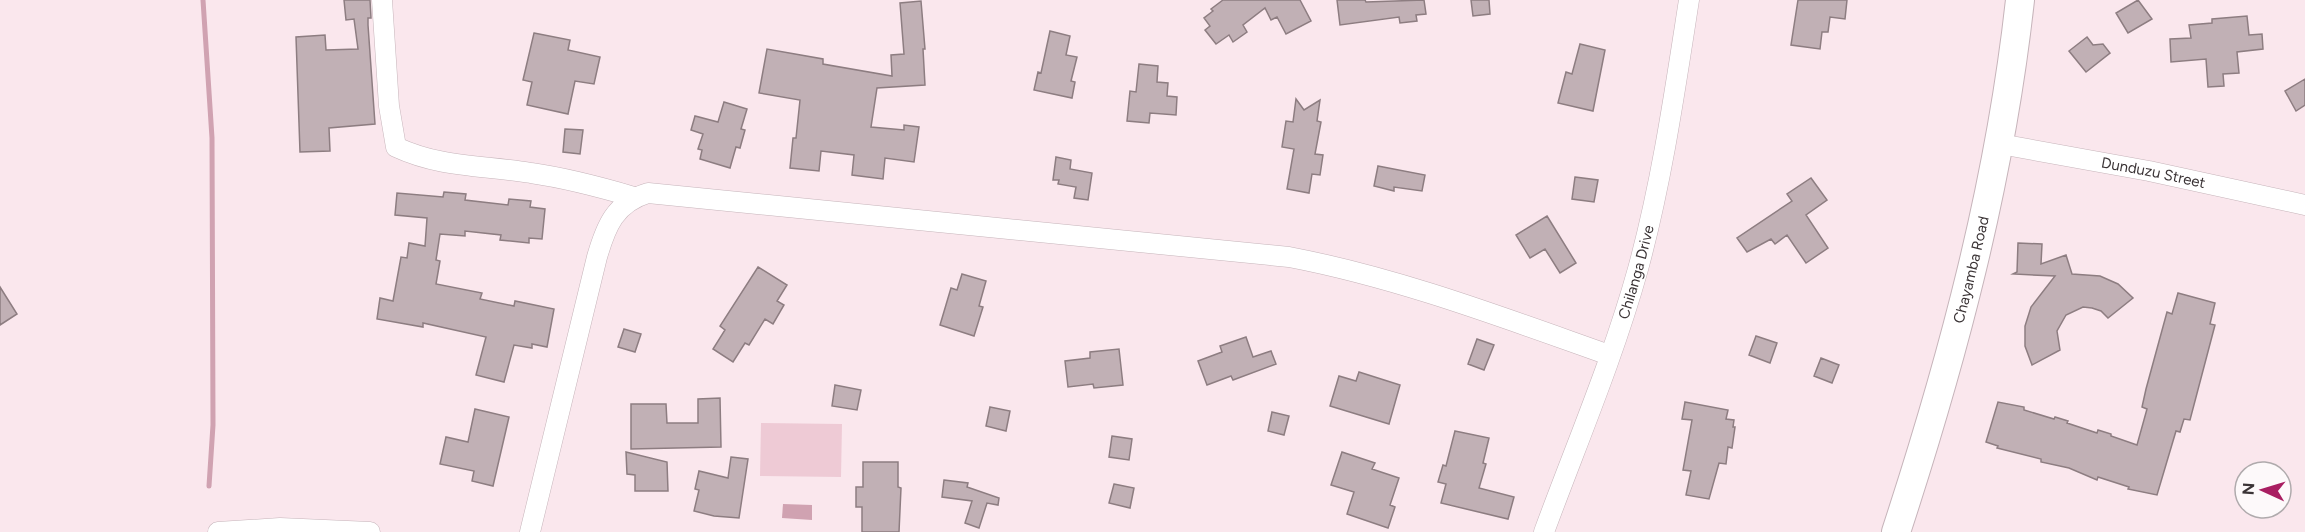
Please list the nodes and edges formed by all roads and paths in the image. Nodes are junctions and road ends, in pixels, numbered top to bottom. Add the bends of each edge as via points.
1 (382, 0) edge
2 (1689, 0) edge
3 (2020, 0) edge
4 (2000, 144) junction
5 (634, 197) junction
6 (2305, 205) edge
7 (1609, 355) junction
8 (218, 532) edge
9 (370, 532) edge
10 (530, 532) edge
11 (1544, 532) edge
12 (1896, 532) edge

1 - 5 street via 389,106 396,147 419,158 463,167 530,173
2 - 7 street, Chilanga Drive via 1658,184 1635,279
3 - 4 street, Chayamba Road
4 - 6 street, Dunduzu Street
4 - 12 street, Chayamba Road via 1956,336
5 - 7 street via 664,194 1289,257 1338,266 1425,291
5 - 10 street via 621,206 604,234
7 - 11 street, Chilanga Drive
8 - 9 street via 280,528

